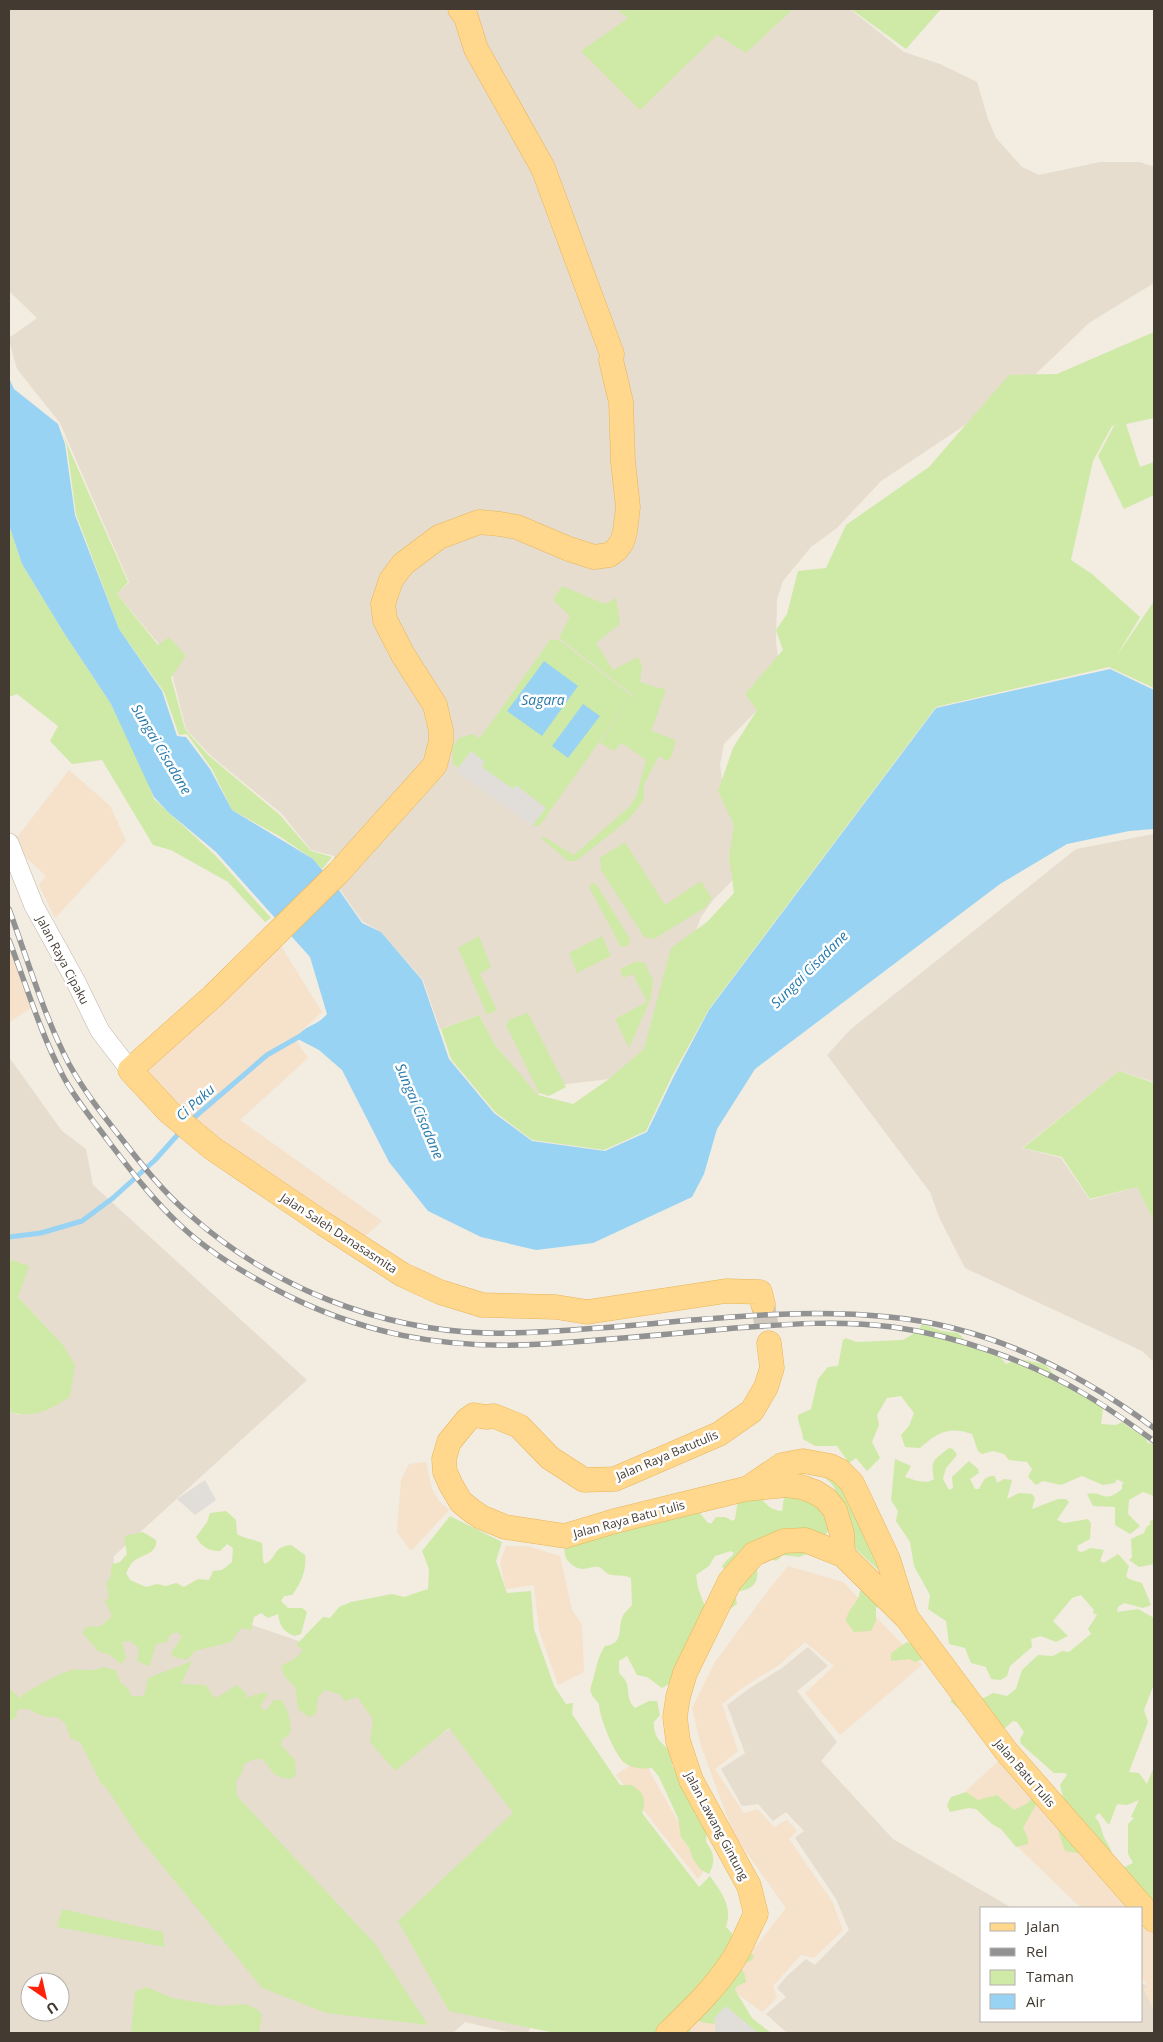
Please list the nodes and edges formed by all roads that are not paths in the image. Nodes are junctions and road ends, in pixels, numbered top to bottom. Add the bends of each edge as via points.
1 (460, 9) edge
2 (9, 843) edge
3 (130, 1070) junction
4 (763, 1304) tunnel mouth
5 (768, 1343) tunnel mouth
6 (494, 1416) joint
7 (745, 1489) junction
8 (843, 1555) junction
9 (907, 1618) junction
10 (1143, 1907) edge
11 (1143, 1907) edge
12 (1154, 1920) edge
13 (668, 2033) edge

1 - 3 main road via 466,17 476,49 543,168 612,354 621,402 628,507 622,542 609,555 594,558 517,527 479,522 439,537 396,571 382,604 384,620 435,705 441,732 435,765 338,873 213,996
2 - 3 street, Jalan Raya Cipaku via 34,906 100,1031
3 - 4 main road, Jalan Saleh Danasasmita via 169,1112 212,1148 403,1275 440,1292 482,1305 556,1307 587,1312 726,1291 760,1292
5 - 6 main road, Jalan Raya Batutulis via 772,1368 766,1387 752,1411 719,1434 615,1478 584,1480 550,1458 519,1426
6 - 7 main road, Jalan Raya Batu Tulis via 474,1416 467,1420 449,1442 444,1459 445,1472 461,1502 497,1525 565,1536
7 - 8 main road via 786,1485 815,1492 826,1499 835,1510
7 - 9 main road via 782,1465 803,1461 840,1471 852,1483 888,1559
8 - 9 main road, Jalan Lawang Gintung
8 - 13 main road, Jalan Lawang Gintung via 805,1540 784,1541 754,1554 730,1581 684,1672 675,1717 678,1741 691,1780 749,1886 756,1914 722,1976
9 - 10 main road, Jalan Batu Tulis via 1006,1751
11 - 12 main road, Jalan Batu Tulis

